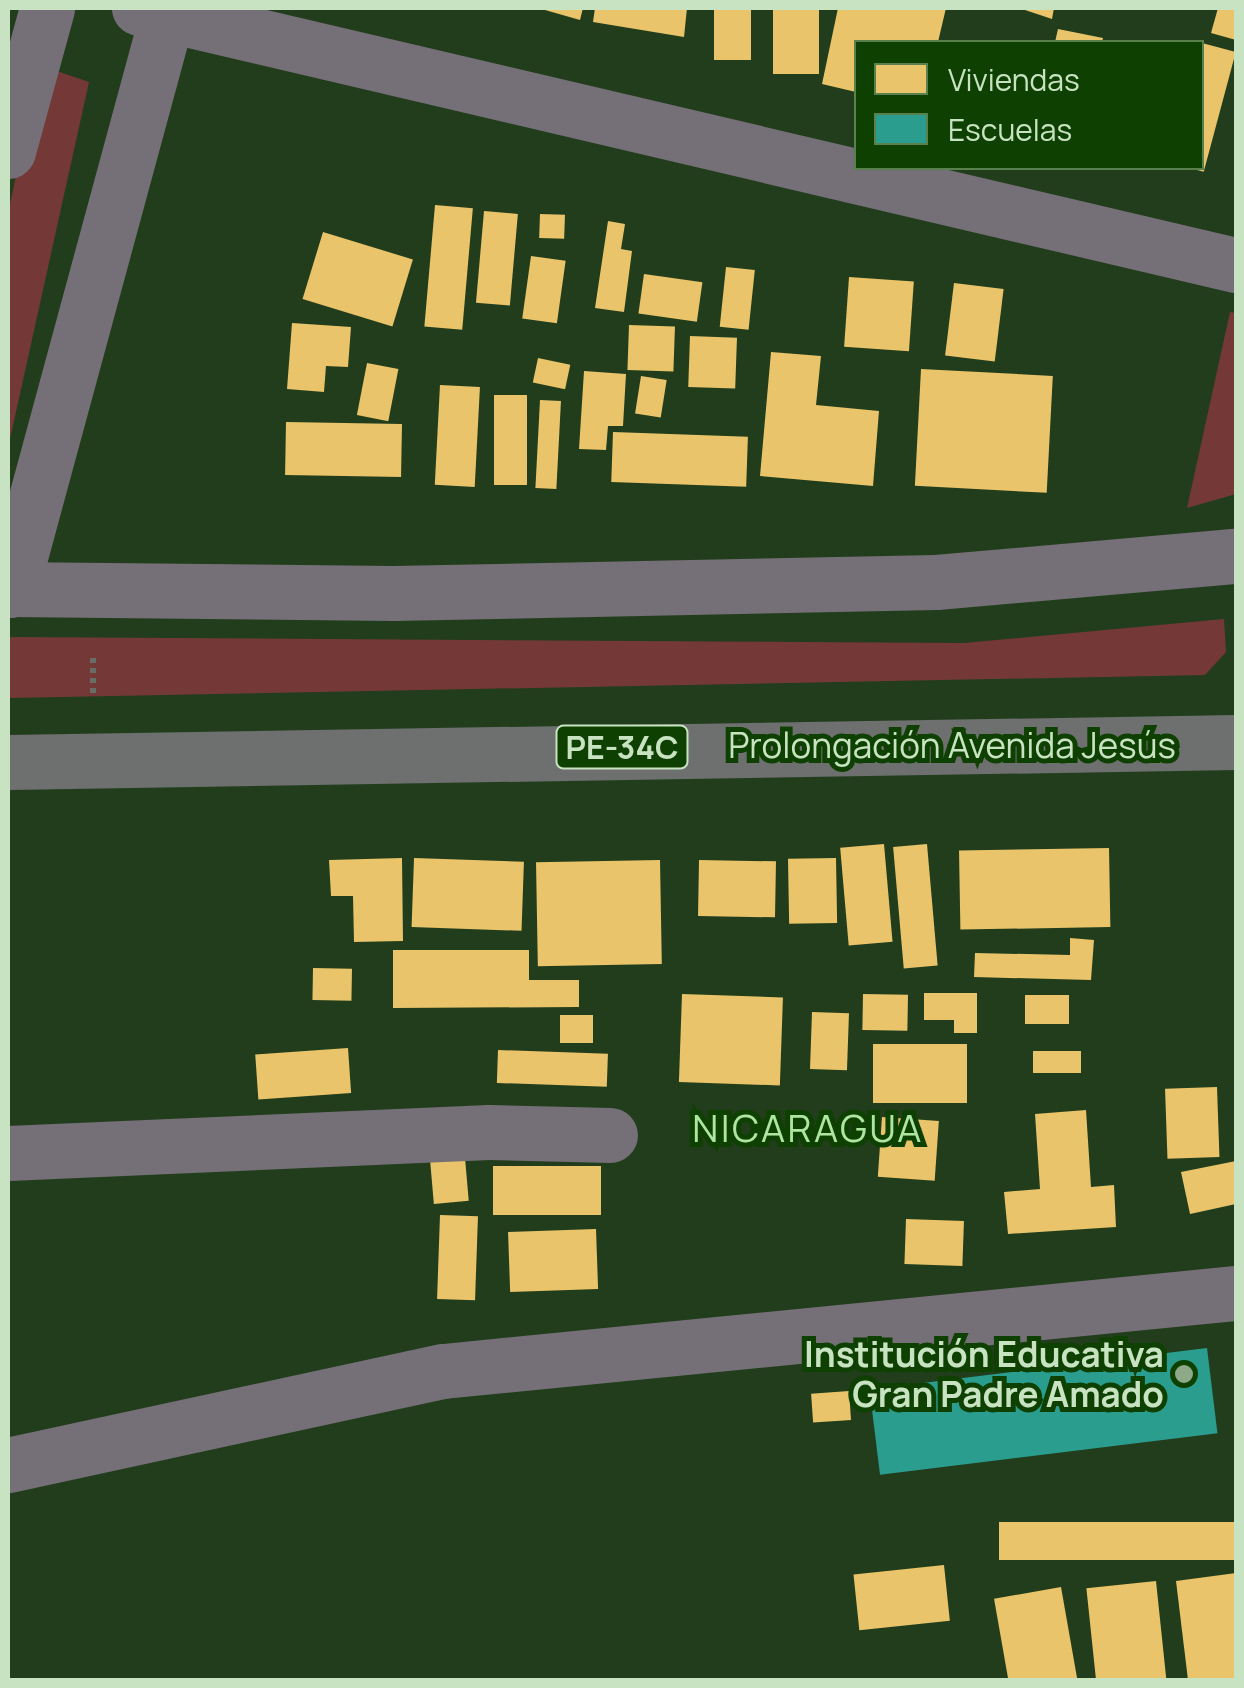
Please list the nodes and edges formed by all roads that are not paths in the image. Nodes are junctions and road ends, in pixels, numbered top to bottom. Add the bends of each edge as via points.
1 (47, 8) edge
2 (158, 10) edge
3 (8, 151) edge
4 (1236, 265) edge
5 (1236, 556) edge
6 (10, 589) edge
7 (1236, 742) edge
8 (8, 762) edge
9 (610, 1135) dead end
10 (8, 1153) edge
11 (1236, 1293) edge
12 (8, 1465) edge

1 - 3 street
2 - 4 street
2 - 6 street
5 - 6 street via 936,582 393,594
7 - 8 main road, Prolongación Avenida Jesús / PE-34C
9 - 10 street via 489,1132
11 - 12 street via 443,1371

